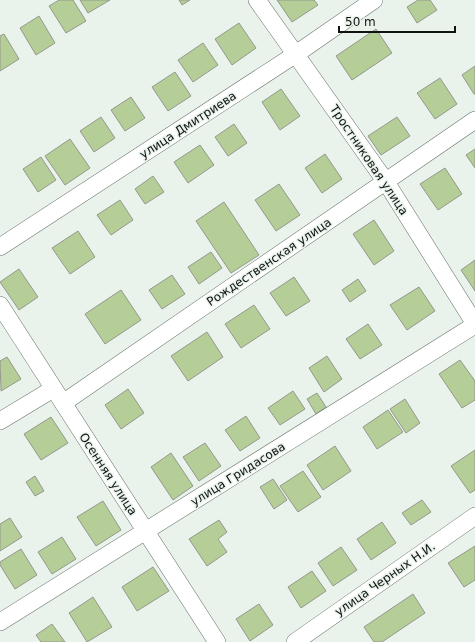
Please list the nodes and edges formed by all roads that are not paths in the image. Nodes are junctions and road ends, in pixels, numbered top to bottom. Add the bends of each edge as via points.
1 (257, 0) edge
2 (374, 0) edge
3 (296, 54) junction
4 (475, 120) edge
5 (386, 182) junction
6 (0, 247) edge
7 (0, 306) edge
8 (475, 324) edge
9 (53, 388) junction
10 (63, 403) junction
11 (0, 421) edge
12 (475, 516) edge
13 (146, 531) junction
14 (0, 622) edge
15 (217, 642) edge
16 (295, 642) edge

1 - 3 street, Тростниковая улица
2 - 3 street, улица Дмитриева
3 - 5 street, Тростниковая улица
3 - 6 street, улица Дмитриева
4 - 5 street, Рождественская улица
5 - 8 street, Тростниковая улица
5 - 10 street, Рождественская улица
7 - 9 street, Осенняя улица
8 - 13 street, улица Гридасова
9 - 10 street, Осенняя улица
9 - 11 street
10 - 13 street, Осенняя улица
12 - 16 street, улица Черных Н.И.
13 - 14 street, улица Гридасова
13 - 15 street, Осенняя улица

